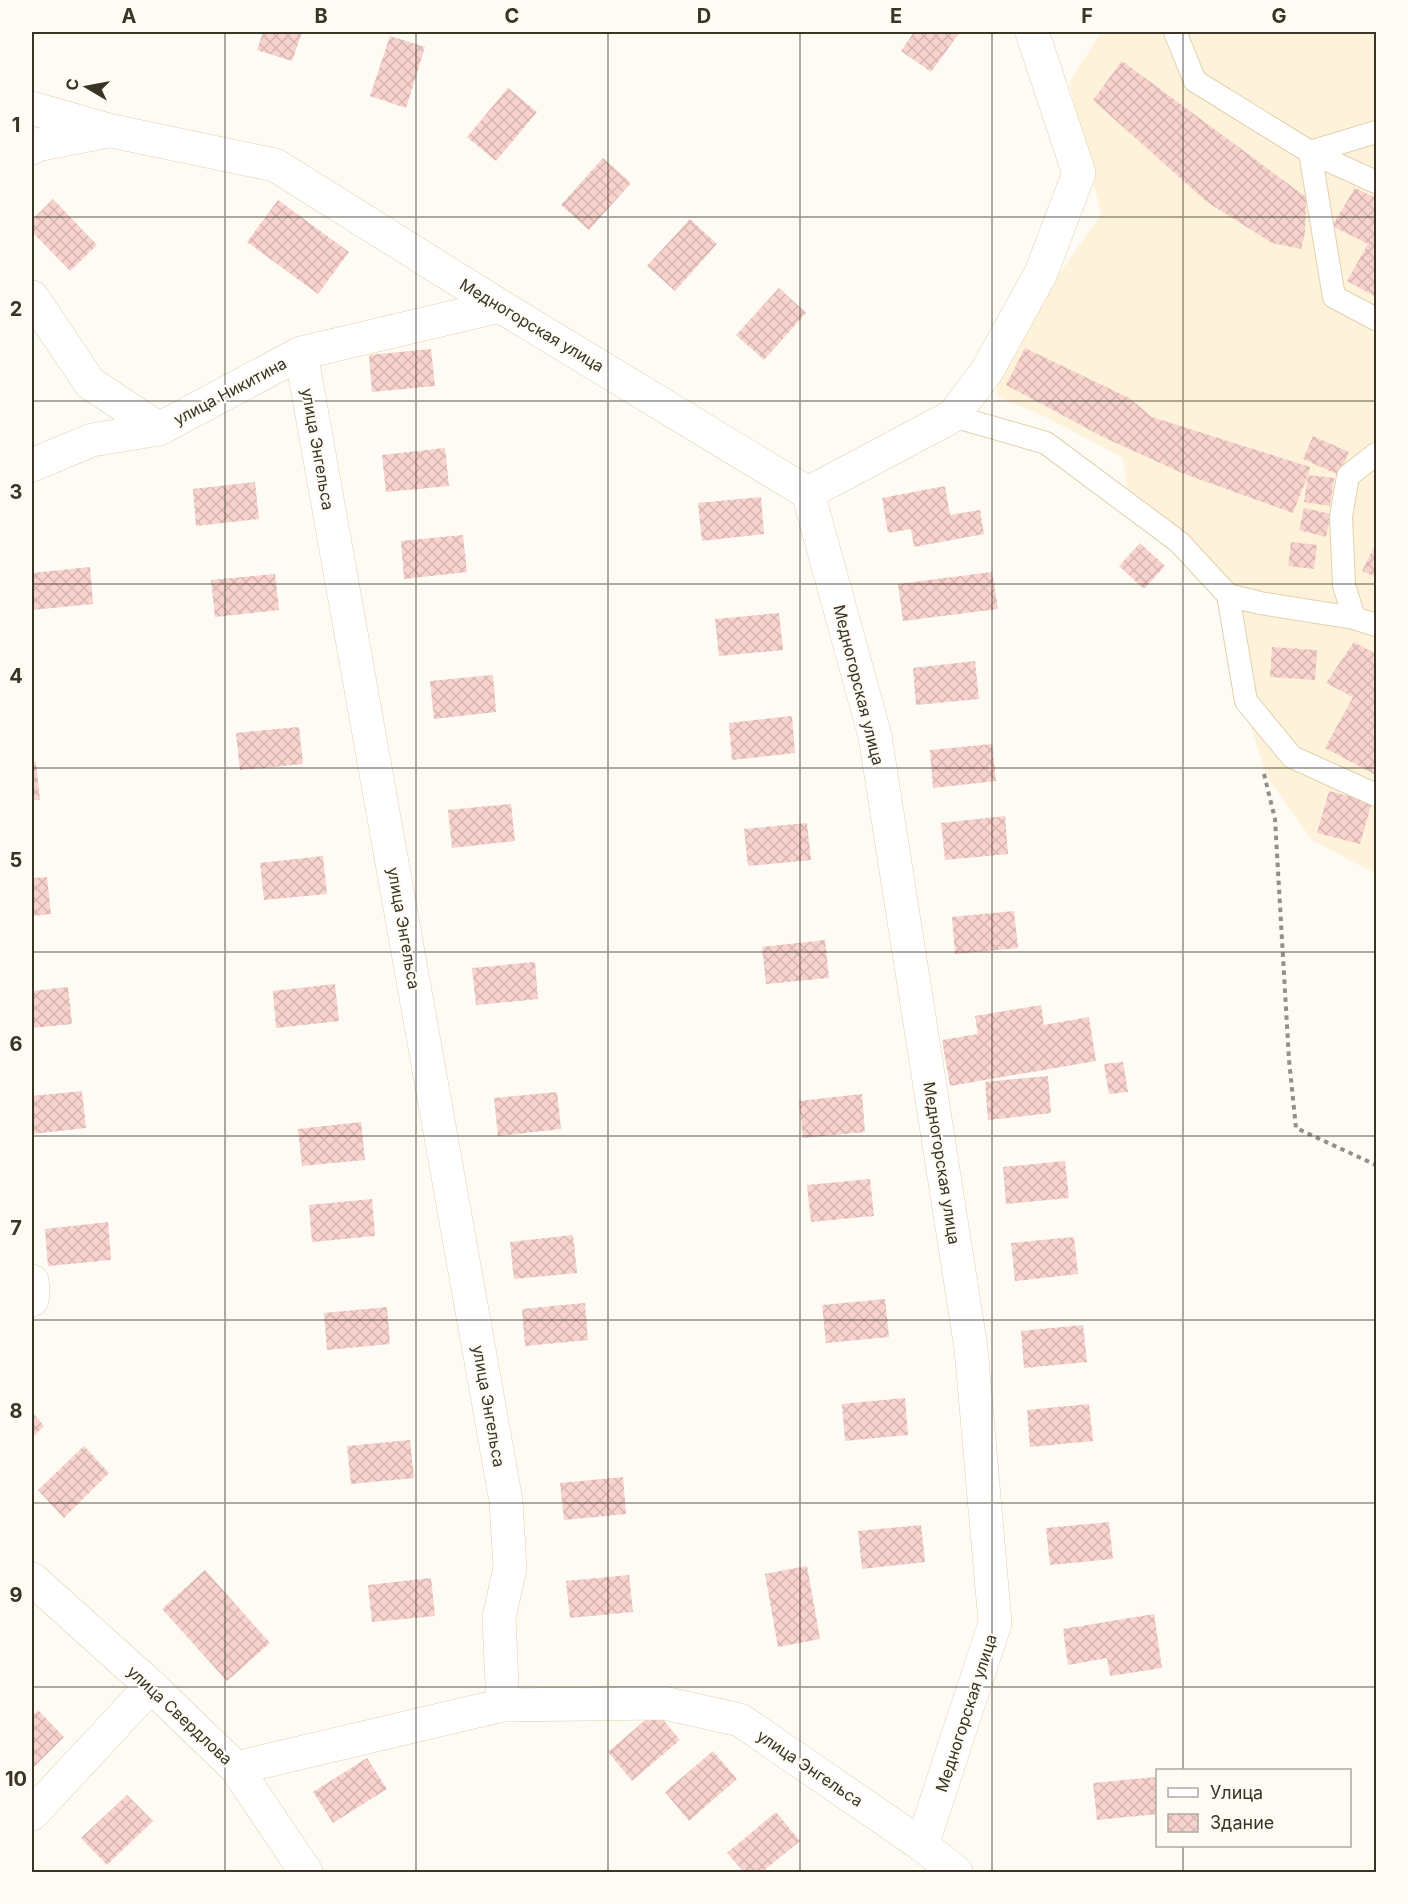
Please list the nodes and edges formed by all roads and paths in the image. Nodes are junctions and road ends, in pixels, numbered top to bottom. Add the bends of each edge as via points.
1 (1032, 32) edge
2 (1175, 32) edge
3 (32, 108) edge
4 (112, 131) junction
5 (1377, 132) edge
6 (32, 148) edge
7 (1310, 153) junction
8 (1377, 182) edge
9 (32, 297) edge
10 (500, 306) junction
11 (1377, 319) edge
12 (301, 353) junction
13 (952, 416) junction
14 (159, 429) junction
15 (1377, 454) edge
16 (32, 465) edge
17 (808, 493) junction
18 (1228, 595) junction
19 (1354, 618) junction
20 (1377, 625) edge
21 (1262, 765) dead end
22 (1377, 795) edge
23 (1377, 1165) edge
24 (32, 1281) edge
25 (32, 1300) edge
26 (32, 1579) edge
27 (151, 1686) junction
28 (503, 1705) junction
29 (236, 1768) junction
30 (32, 1814) edge
31 (922, 1845) junction
32 (306, 1872) edge
33 (957, 1872) edge

1 - 13 street via 1079,173 1041,273 987,371
2 - 7 lane via 1195,81
3 - 4 street, Медногорская улица
4 - 6 street
4 - 10 street, Медногорская улица via 275,165
5 - 7 lane
7 - 8 lane
7 - 11 lane via 1334,297
9 - 14 street, улица Никитина via 90,383
10 - 12 street
10 - 17 street, Медногорская улица
12 - 14 street, улица Никитина
12 - 28 street, улица Энгельса via 506,1501 510,1568 499,1618
13 - 17 street
13 - 18 lane via 1046,442 1179,542
14 - 16 street, улица Никитина via 92,440
15 - 19 lane via 1348,476 1341,517 1344,585
17 - 31 street, Медногорская улица via 876,736 971,1348 995,1623
18 - 19 lane
18 - 22 lane via 1246,701 1292,757
19 - 20 lane
21 - 23 path via 1275,819 1296,1128
24 - 25 street
26 - 27 street, улица Свердлова
27 - 29 street, улица Свердлова
27 - 30 street
28 - 29 street, улица Энгельса
28 - 31 street, улица Энгельса via 664,1703 740,1720
29 - 32 street, улица Свердлова
31 - 33 street, улица Энгельса

